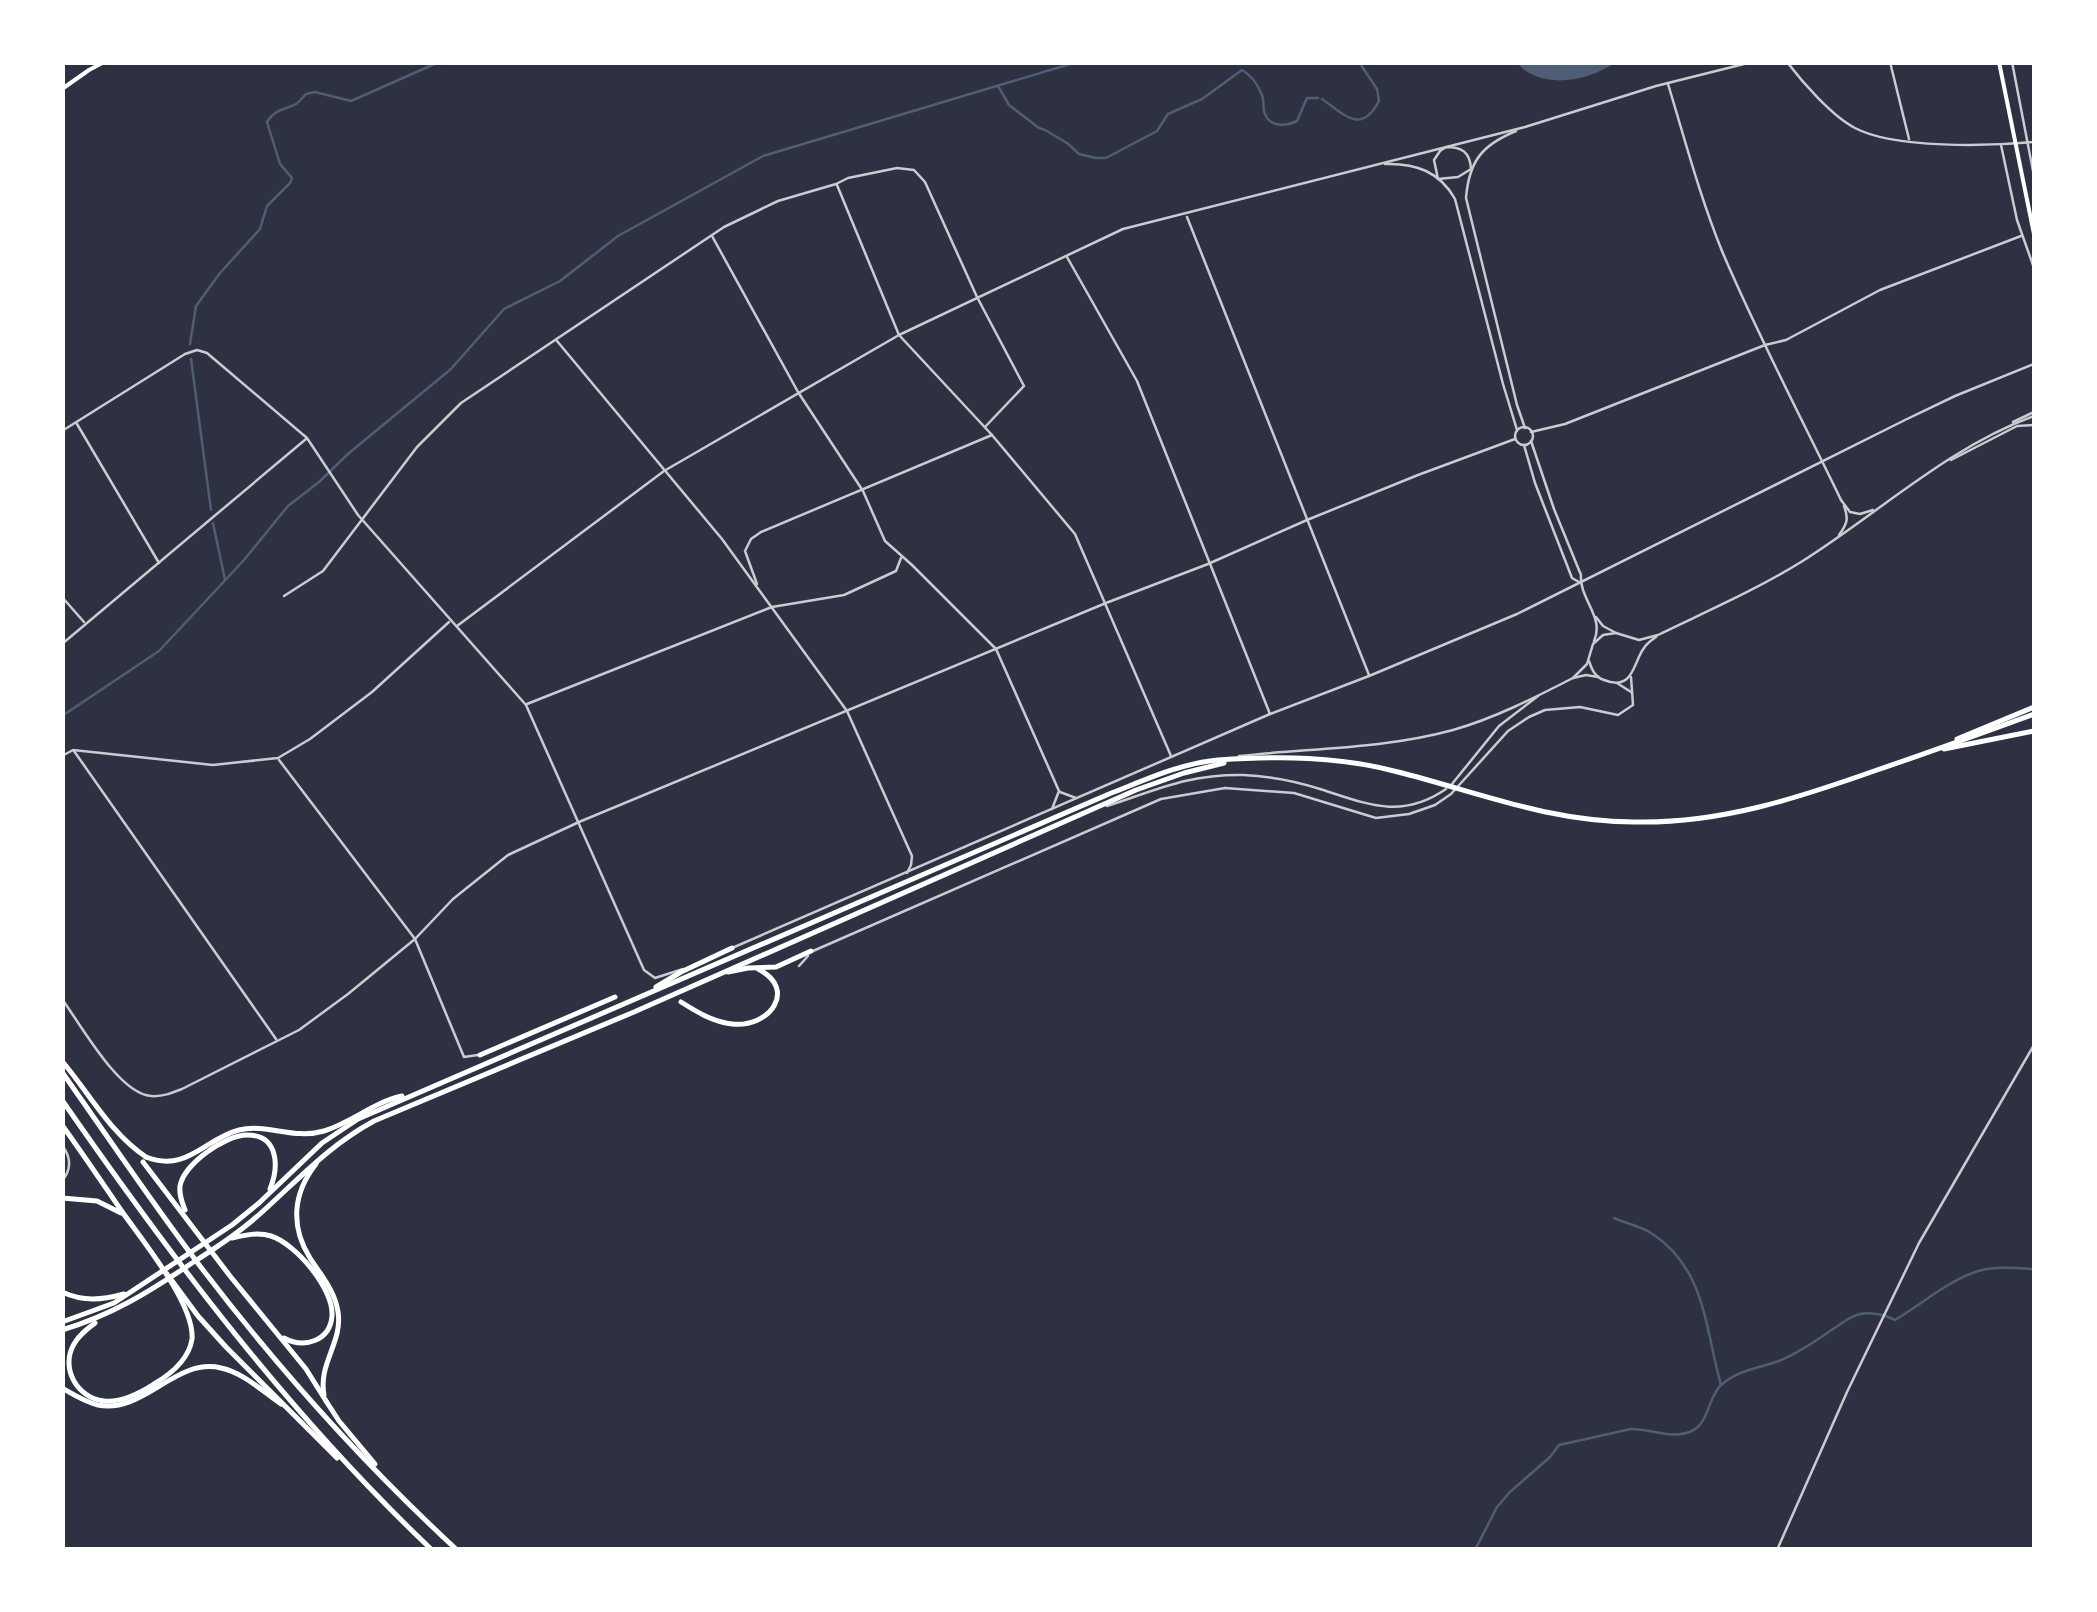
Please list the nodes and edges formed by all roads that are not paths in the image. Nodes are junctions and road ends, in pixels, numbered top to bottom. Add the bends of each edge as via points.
1 (104, 62) edge
2 (1752, 62) edge
3 (1787, 62) edge
4 (1890, 62) edge
5 (1999, 62) edge
6 (2012, 62) edge
7 (1668, 82) junction
8 (62, 89) edge
9 (1525, 127) junction
10 (1910, 141) junction
11 (2028, 142) junction
12 (2034, 142) edge
13 (2001, 144) junction
14 (1446, 147) junction
15 (1379, 164) junction
16 (1471, 168) junction
17 (2034, 176) edge
18 (1438, 179) junction
19 (836, 184) junction
20 (2026, 203) junction
21 (1186, 215) junction
22 (2034, 224) edge
23 (2034, 234) edge
24 (712, 236) junction
25 (2021, 236) junction
26 (1066, 255) junction
27 (2034, 268) edge
28 (977, 297) junction
29 (900, 334) junction
30 (556, 340) junction
31 (1765, 346) junction
32 (2034, 364) edge
33 (798, 392) junction
34 (2034, 414) edge
35 (76, 422) junction
36 (2034, 425) edge
37 (985, 428) junction
38 (1525, 428) junction
39 (1518, 430) junction
40 (62, 431) edge
41 (1531, 432) junction
42 (992, 435) junction
43 (306, 438) junction
44 (1516, 439) junction
45 (1531, 442) junction
46 (1524, 445) junction
47 (1822, 460) junction
48 (1945, 462) junction
49 (664, 470) junction
50 (863, 491) junction
51 (1842, 500) junction
52 (1879, 508) junction
53 (361, 518) junction
54 (1307, 520) junction
55 (1838, 537) junction
56 (902, 556) junction
57 (159, 564) junction
58 (1208, 564) junction
59 (1580, 582) junction
60 (759, 590) junction
61 (284, 596) dead end
62 (62, 597) edge
63 (1106, 602) junction
64 (772, 607) junction
65 (1595, 616) junction
66 (450, 620) junction
67 (86, 624) junction
68 (456, 627) junction
69 (1616, 632) junction
70 (1658, 635) junction
71 (1629, 638) junction
72 (62, 644) edge
73 (1593, 644) junction
74 (996, 648) junction
75 (1638, 659) junction
76 (1589, 660) junction
77 (1369, 676) junction
78 (1631, 676) junction
79 (1598, 677) junction
80 (1573, 678) junction
81 (1616, 682) junction
82 (1631, 692) junction
83 (1538, 696) junction
84 (526, 705) junction
85 (2034, 710) edge
86 (847, 711) junction
87 (1270, 714) junction
88 (2034, 731) edge
89 (73, 750) junction
90 (1933, 751) junction
91 (62, 756) edge
92 (1172, 756) junction
93 (278, 758) junction
94 (1218, 760) junction
95 (1229, 761) junction
96 (1058, 791) junction
97 (1078, 799) junction
98 (1102, 807) junction
99 (1052, 810) junction
100 (579, 822) junction
101 (906, 873) junction
102 (416, 939) junction
103 (732, 948) junction
104 (812, 952) junction
105 (799, 966) dead end
106 (758, 968) junction
107 (714, 975) junction
108 (615, 997) dead end
109 (640, 997) junction
110 (62, 999) edge
111 (681, 1002) dead end
112 (278, 1042) junction
113 (2034, 1046) edge
114 (480, 1055) joint
115 (64, 1063) edge
116 (62, 1072) edge
117 (410, 1095) junction
118 (62, 1100) edge
119 (62, 1125) edge
120 (62, 1132) edge
121 (62, 1145) edge
122 (328, 1151) junction
123 (145, 1160) junction
124 (88, 1162) junction
125 (62, 1181) edge
126 (268, 1195) junction
127 (62, 1198) edge
128 (126, 1216) junction
129 (193, 1226) junction
130 (229, 1239) junction
131 (163, 1277) junction
132 (132, 1291) junction
133 (64, 1293) edge
134 (106, 1316) junction
135 (62, 1322) edge
136 (273, 1328) junction
137 (62, 1330) edge
138 (62, 1388) edge
139 (326, 1402) junction
140 (282, 1405) junction
141 (355, 1472) junction
142 (392, 1487) junction
143 (432, 1550) edge
144 (457, 1550) edge
145 (1777, 1550) edge

1 - 8 main road
2 - 7 street
3 - 10 street via 1846,124 1875,137
4 - 10 street
5 - 20 main road
6 - 11 street
7 - 9 street
7 - 31 street via 1721,248
9 - 14 street
9 - 16 street via 1489,145
10 - 13 street
11 - 12 street
11 - 13 street
11 - 17 street
13 - 25 street
14 - 15 street
14 - 16 street via 1466,152
14 - 18 street via 1434,160
15 - 18 street via 1414,165
15 - 21 street
16 - 18 street
16 - 38 street via 1468,211
18 - 39 street via 1455,199
19 - 24 street via 778,201
19 - 28 street via 897,168 919,172
19 - 29 street
20 - 22 main road
20 - 23 main road
21 - 26 street via 1123,230
21 - 54 street
24 - 30 street
24 - 33 street
25 - 27 street
25 - 31 street via 1880,290
26 - 28 street
26 - 58 street via 1137,380
28 - 29 street
28 - 37 street via 1024,386
29 - 33 street
29 - 37 street
30 - 49 street
30 - 53 street via 461,403
31 - 41 street
31 - 47 street
32 - 47 street
33 - 49 street
33 - 50 street
34 - 48 street
35 - 40 street
35 - 43 street via 197,350
35 - 57 street
36 - 48 street via 2017,426
37 - 42 street
38 - 39 street
38 - 41 street
39 - 44 street
41 - 45 street
42 - 50 street
42 - 63 street via 1075,534
43 - 53 street
43 - 57 street
44 - 46 street
44 - 54 street
45 - 46 street
45 - 59 street
46 - 59 street via 1562,554
47 - 51 street
47 - 59 street
48 - 52 street
49 - 60 street
49 - 68 street
50 - 56 street via 885,541
50 - 60 street via 750,539 745,550
51 - 52 street via 1850,512
51 - 55 street via 1848,515
52 - 55 street
53 - 61 street via 323,571
53 - 66 street
54 - 58 street
54 - 77 street
55 - 70 street via 1790,569
56 - 64 street via 896,571 844,596
56 - 74 street
57 - 67 street
58 - 63 street
58 - 87 street
59 - 65 street
59 - 77 street
60 - 64 street
62 - 67 street
63 - 74 street
63 - 92 street
64 - 84 street
64 - 86 street
65 - 69 street
65 - 73 street
66 - 68 street
66 - 93 street via 372,692
67 - 72 street
68 - 84 street
69 - 71 street
69 - 73 street
70 - 71 street
70 - 75 street
71 - 75 street
73 - 76 street
74 - 86 street
74 - 96 street
75 - 78 street
76 - 79 street
76 - 80 street
77 - 87 street
78 - 81 street
78 - 82 street
79 - 80 street
79 - 81 street
80 - 83 street
81 - 82 street
82 - 104 street via 1633,705 1618,715 1565,707 1529,716 1451,794 1409,814 1376,818 1294,793 1225,788 1162,799
83 - 94 street via 1416,738
83 - 98 street via 1499,726 1445,790 1409,806 1377,806 1286,780 1228,775 1184,780
84 - 100 street
85 - 90 highway
86 - 100 street
86 - 101 street via 912,856
87 - 92 street
88 - 90 highway
89 - 91 street
89 - 93 street via 213,765
89 - 112 street
90 - 95 highway via 1778,804 1696,820 1638,822 1517,807 1346,761
92 - 97 street
93 - 102 street
94 - 95 highway
94 - 109 highway via 1119,790
95 - 98 highway via 1170,777
96 - 97 street
96 - 99 street
97 - 99 street
98 - 107 highway
99 - 101 street
100 - 102 street via 508,855 452,899
100 - 103 street via 651,976 661,978
101 - 103 street
102 - 112 street
102 - 114 street via 464,1057
103 - 109 highway
104 - 105 street
104 - 106 highway
106 - 107 highway
106 - 111 highway via 774,982 777,995 760,1021 726,1024
107 - 122 highway via 395,1112
108 - 114 highway
109 - 117 highway
110 - 112 street via 118,1079 148,1096 182,1089
113 - 145 street via 1919,1243
115 - 123 highway via 112,1129
116 - 142 highway via 256,1336
117 - 123 highway via 323,1131 245,1129 179,1160
117 - 126 highway via 333,1135
118 - 141 highway via 206,1300
119 - 124 highway
120 - 124 highway
121 - 125 street via 70,1165
122 - 130 highway
122 - 139 highway via 304,1181 296,1214 302,1241 338,1313 322,1378
123 - 129 highway
124 - 128 highway
126 - 129 highway via 277,1170 270,1147 252,1136 229,1140 191,1167 181,1184
126 - 131 highway
127 - 128 highway via 98,1202
128 - 131 highway
129 - 136 highway
130 - 131 highway
130 - 136 highway via 258,1234 282,1241 327,1294 332,1320 319,1339 294,1343
131 - 132 highway
131 - 134 highway
131 - 134 highway via 189,1320 190,1349 158,1382 111,1401 80,1390 69,1368 78,1338
131 - 140 highway
132 - 133 highway via 99,1300
132 - 135 highway
134 - 137 highway
136 - 139 highway
138 - 140 highway via 96,1405 116,1405 213,1366 238,1374
139 - 142 highway
140 - 141 highway
141 - 143 highway
142 - 144 highway

